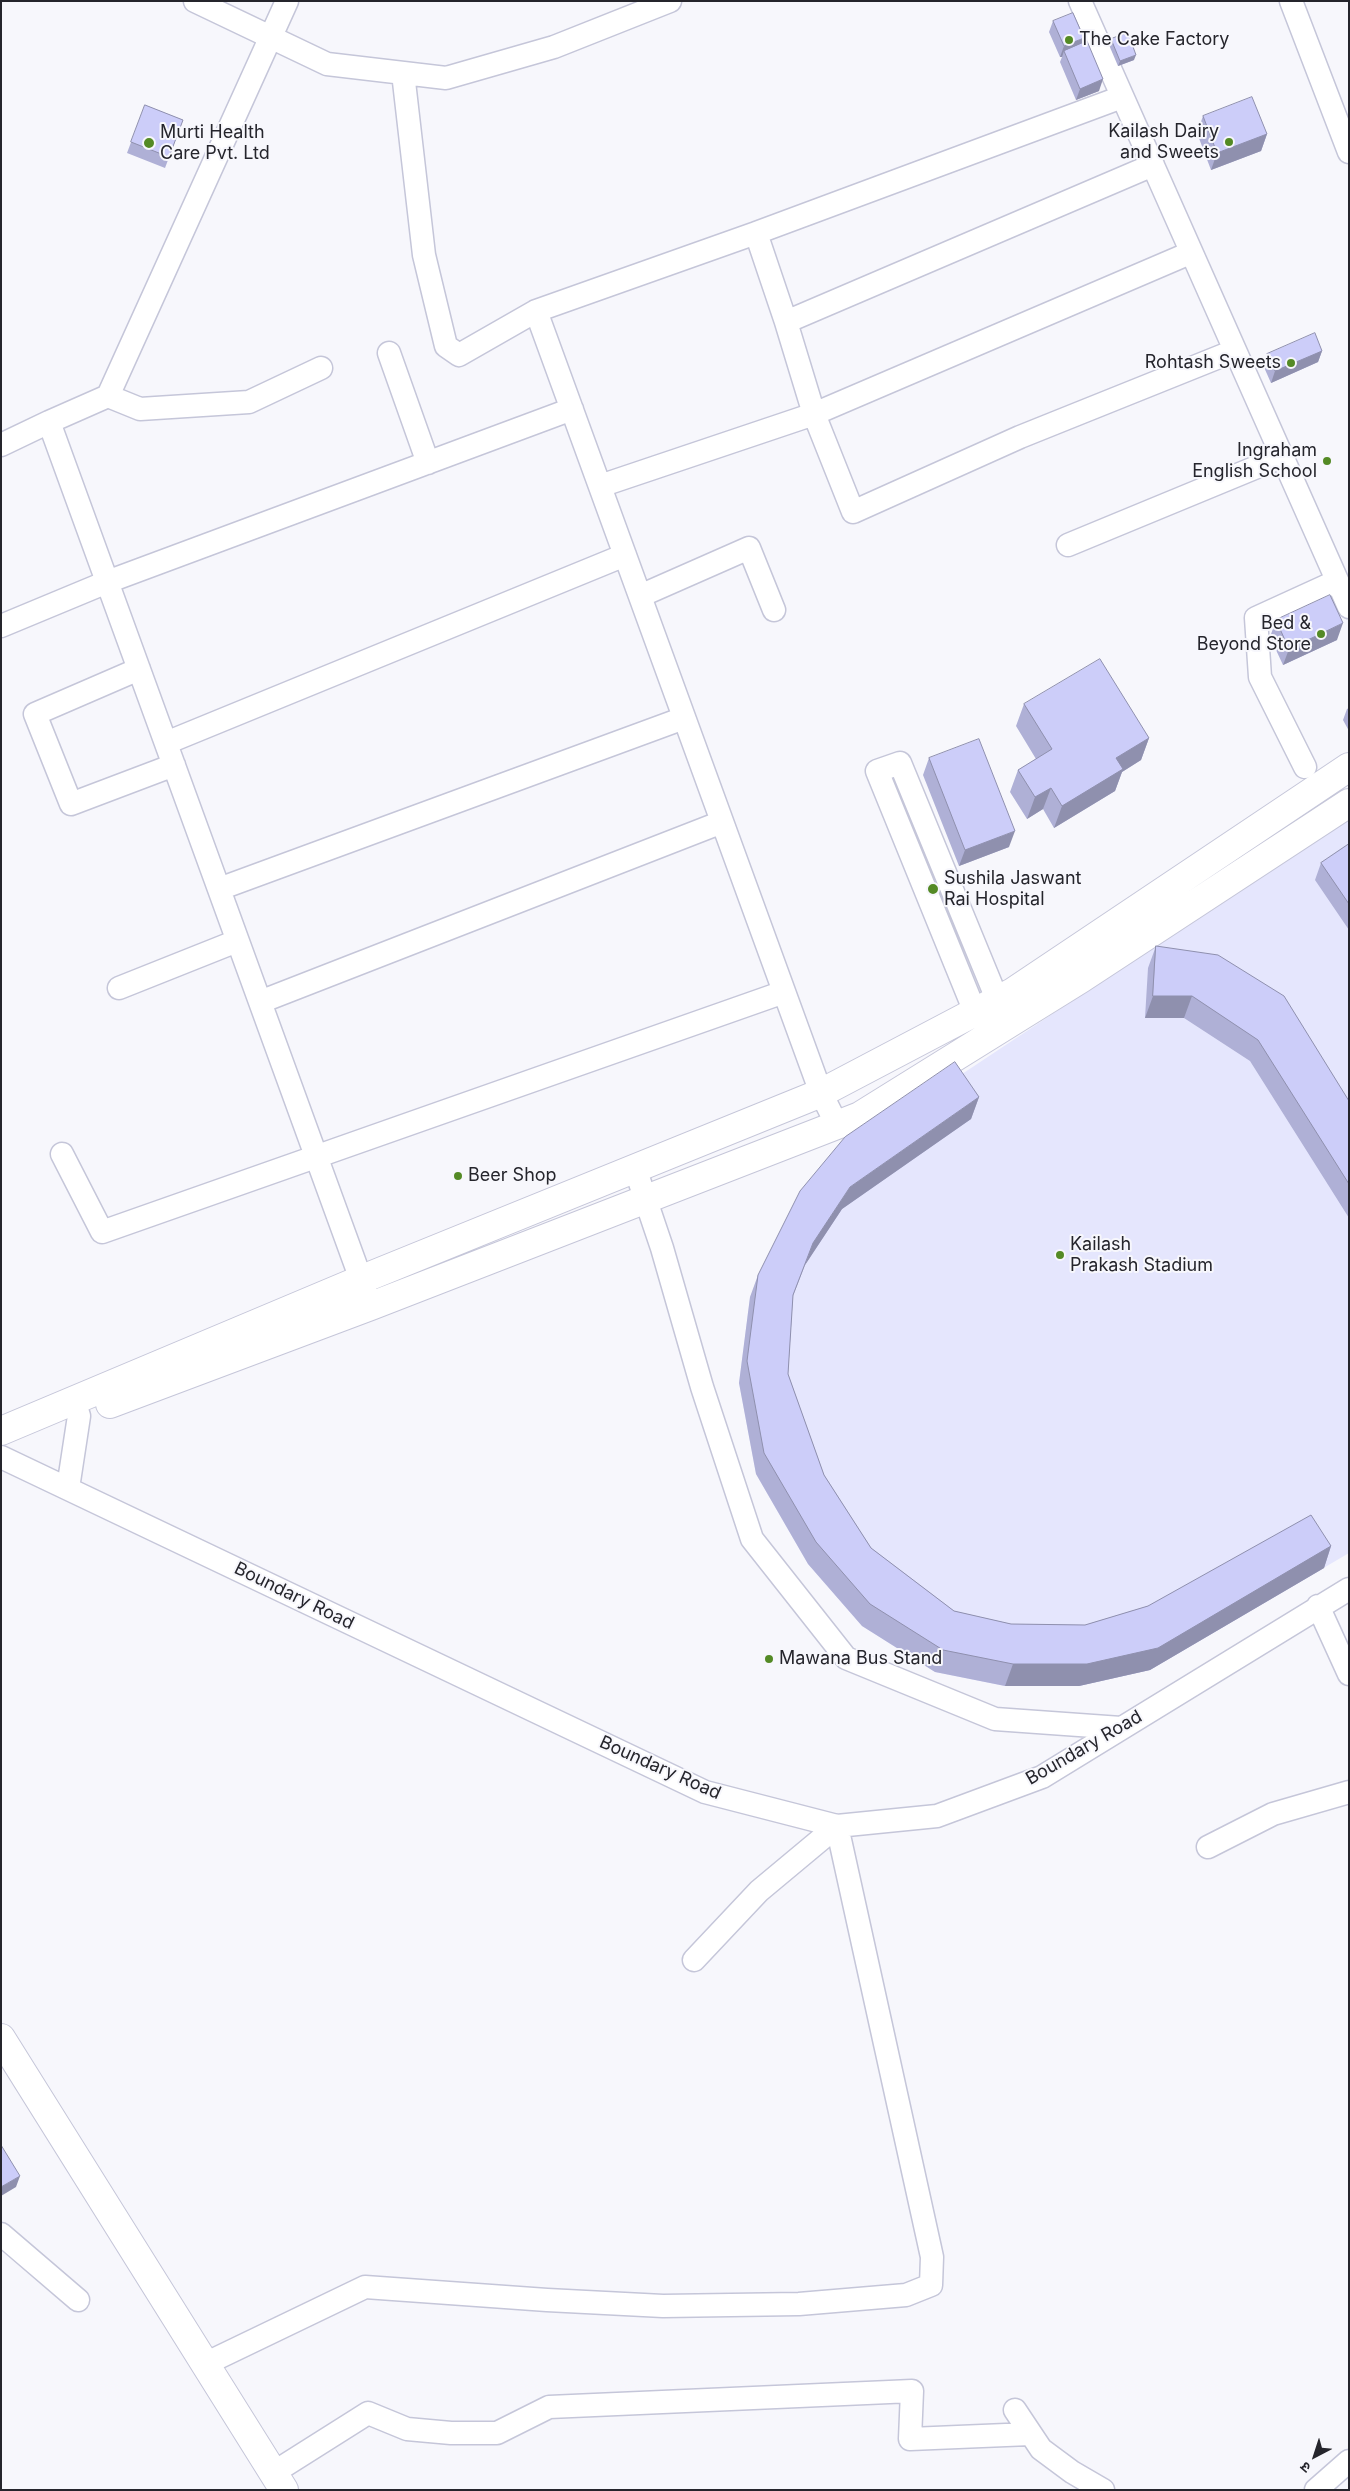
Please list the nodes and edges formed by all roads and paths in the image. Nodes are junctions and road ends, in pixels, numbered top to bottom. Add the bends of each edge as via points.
1 (195, 1) edge
2 (287, 1) edge
3 (670, 1) edge
4 (1080, 1) edge
5 (1291, 1) edge
6 (271, 36) junction
7 (403, 73) junction
8 (1122, 97) junction
9 (1349, 152) edge
10 (1153, 165) junction
11 (756, 233) junction
12 (1190, 253) junction
13 (536, 311) junction
14 (786, 322) junction
15 (1234, 351) junction
16 (389, 353) dead end
17 (321, 368) dead end
18 (108, 396) junction
19 (572, 409) junction
20 (814, 414) junction
21 (49, 422) junction
22 (1, 446) edge
23 (1281, 457) junction
24 (428, 463) junction
25 (600, 486) junction
26 (1068, 544) dead end
27 (626, 555) junction
28 (1337, 580) junction
29 (107, 582) junction
30 (640, 596) junction
31 (1349, 607) edge
32 (774, 610) dead end
33 (1, 626) edge
34 (139, 669) junction
35 (684, 718) junction
36 (166, 743) junction
37 (174, 765) junction
38 (1305, 766) dead end
39 (1349, 767) edge
40 (1349, 804) edge
41 (722, 822) junction
42 (1244, 837) junction
43 (1261, 861) junction
44 (219, 889) junction
45 (237, 941) junction
46 (119, 988) dead end
47 (784, 992) junction
48 (260, 1002) junction
49 (986, 1006) junction
50 (1008, 1025) junction
51 (821, 1093) junction
52 (837, 1125) junction
53 (62, 1154) dead end
54 (315, 1156) junction
55 (634, 1168) junction
56 (645, 1200) junction
57 (360, 1280) junction
58 (371, 1306) junction
59 (77, 1408) junction
60 (1, 1431) edge
61 (1, 1450) edge
62 (1, 1457) edge
63 (68, 1488) junction
64 (1349, 1589) edge
65 (1318, 1606) junction
66 (1349, 1674) edge
67 (1121, 1728) junction
68 (1349, 1792) edge
69 (837, 1826) junction
70 (1208, 1847) dead end
71 (694, 1960) dead end
72 (1, 2038) edge
73 (1, 2234) edge
74 (78, 2300) dead end
75 (205, 2364) junction
76 (1015, 2410) dead end
77 (1030, 2434) junction
78 (1349, 2461) edge
79 (278, 2481) edge
80 (1104, 2490) edge
81 (1316, 2490) edge

1 - 6 street
2 - 6 street
3 - 7 street via 554,47 446,78
4 - 8 street
5 - 9 street
6 - 7 street via 327,64
6 - 18 street
7 - 13 street via 424,255 446,346 459,355
8 - 10 street
8 - 11 street
10 - 12 street
10 - 14 street
11 - 13 street
11 - 14 street
12 - 15 street
12 - 20 street
13 - 19 street
14 - 20 street
15 - 20 street via 1020,437 853,512
15 - 23 street
16 - 24 street
17 - 18 street via 249,402 140,409
18 - 21 street
19 - 24 street
19 - 25 street
20 - 25 street
21 - 22 street
21 - 29 street
23 - 26 street
23 - 28 street
24 - 29 street
25 - 27 street
27 - 30 street
27 - 36 street
28 - 31 street
28 - 38 street via 1256,618 1260,677
29 - 33 street
29 - 34 street
30 - 32 street via 749,548
30 - 35 street
34 - 36 street
34 - 37 street via 35,714 72,804
35 - 41 street
35 - 44 street
36 - 37 street
37 - 44 street
39 - 42 main road
40 - 43 main road
41 - 47 street
41 - 48 street
42 - 43 main road
42 - 49 main road via 1021,987
43 - 50 main road
44 - 45 street
45 - 46 street
45 - 48 street
47 - 51 street
47 - 54 street
48 - 54 street
49 - 49 street via 877,771 900,763
49 - 50 street
49 - 51 main road
50 - 52 main road via 860,1116
51 - 52 street
51 - 55 main road
52 - 56 main road
53 - 54 street via 102,1232
54 - 57 street
55 - 56 street
55 - 57 main road
56 - 58 main road
56 - 67 street via 752,1539 846,1658 995,1718
57 - 58 street
57 - 59 main road
58 - 59 main road
59 - 60 main road
59 - 61 main road
59 - 63 street
62 - 63 street, Boundary Road
63 - 69 street, Boundary Road via 705,1792
64 - 65 street, Boundary Road
65 - 66 street
65 - 67 street, Boundary Road
67 - 69 street, Boundary Road via 1042,1777 937,1816
68 - 70 street via 1273,1814
69 - 71 street via 759,1891
69 - 75 street via 932,2257 931,2285 906,2295 799,2304 663,2306 364,2287
72 - 75 main road
73 - 74 street
75 - 79 main road
76 - 77 street
77 - 79 street via 910,2439 912,2391 549,2406 497,2433 407,2429 368,2413
77 - 80 street via 1040,2449
78 - 81 street

